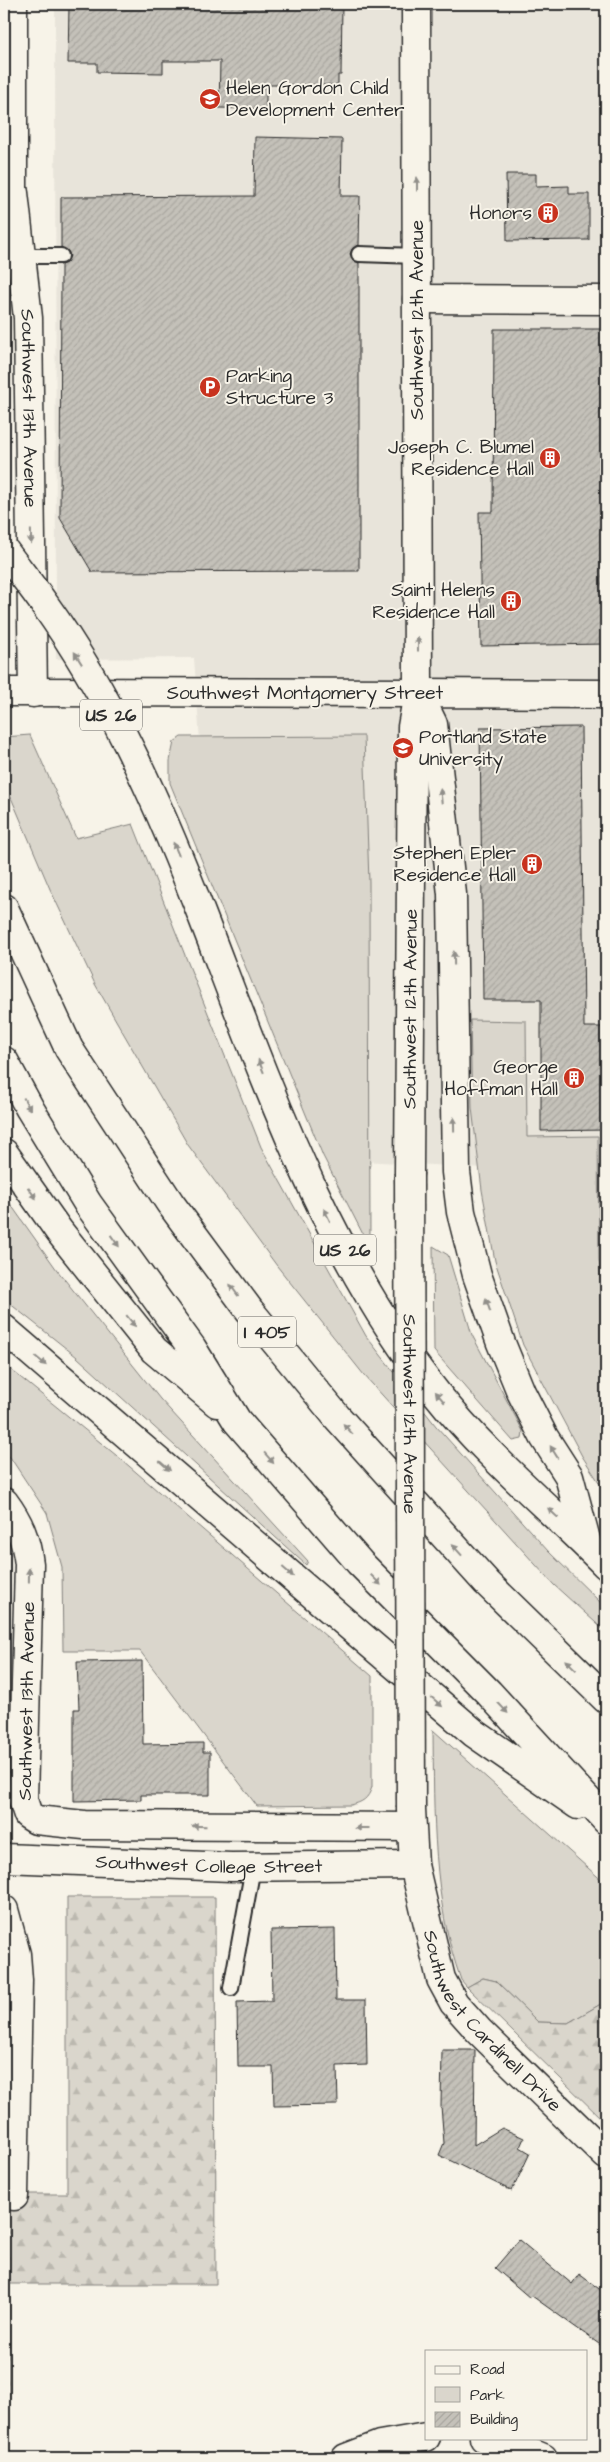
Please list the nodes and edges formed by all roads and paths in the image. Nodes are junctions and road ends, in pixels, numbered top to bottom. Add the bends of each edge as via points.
1 (13, 4) edge
2 (416, 4) edge
3 (14, 191) junction
4 (4, 231) edge
5 (359, 254) dead end
6 (21, 256) junction
7 (61, 256) dead end
8 (417, 256) junction
9 (417, 299) junction
10 (606, 300) edge
11 (4, 550) edge
12 (4, 692) edge
13 (33, 693) junction
14 (418, 693) junction
15 (606, 694) edge
16 (4, 908) edge
17 (4, 1061) edge
18 (4, 1153) edge
19 (4, 1329) edge
20 (237, 1421) junction
21 (4, 1502) edge
22 (597, 1556) edge
23 (606, 1700) edge
24 (28, 1815) joint
25 (411, 1818) junction
26 (606, 1820) edge
27 (606, 1825) edge
28 (4, 1858) edge
29 (414, 1865) junction
30 (253, 1867) junction
31 (4, 1910) edge
32 (231, 1988) dead end
33 (606, 2155) edge
34 (14, 2196) dead end
35 (425, 2437) edge
36 (497, 2440) edge
37 (346, 2458) edge
38 (543, 2458) edge

1 - 3 main road, Southwest 13th Avenue
8 -> 2 main road, Southwest 12th Avenue
3 - 4 main road
3 - 6 main road, Southwest 13th Avenue
5 - 8 lane
6 - 7 lane
6 -> 13 main road, Southwest 13th Avenue via 28,318
8 - 9 main road, Southwest 12th Avenue
9 - 10 main road
14 -> 9 main road, Southwest 12th Avenue
22 -> 11 main road, US 26, bridge via 490,1454 437,1394 379,1315 288,1133 175,848 134,758 95,685 46,606
12 - 13 main road, Southwest Montgomery Street
13 - 14 main road, Southwest Montgomery Street
14 - 15 main road, Southwest Montgomery Street
22 -> 14 main road via 569,1476 544,1436 501,1343 477,1275 461,1212 456,1172 452,894 434,724
14 - 25 main road, Southwest 12th Avenue, bridge via 412,727 409,1173
23 -> 16 main road, I 405 via 487,1583 337,1417 250,1311 170,1204 69,1049
17 -> 20 main road via 88,1204 192,1348
18 -> 20 main road via 60,1231 154,1350
19 -> 27 main road via 474,1733
20 -> 26 main road via 360,1564 489,1693
24 -> 21 main road, Southwest 13th Avenue via 24,1791 29,1564 25,1537
25 -> 24 main road, Southwest College Street via 84,1825 36,1820
25 - 29 main road, Southwest 12th Avenue
28 - 30 main road, Southwest College Street
29 - 30 main road, Southwest College Street
29 - 33 main road, Southwest Cardinell Drive via 441,1979 454,2003
30 - 32 lane
31 - 34 main road via 16,1954 18,1980
35 - 37 main road via 380,2445
36 - 38 main road

